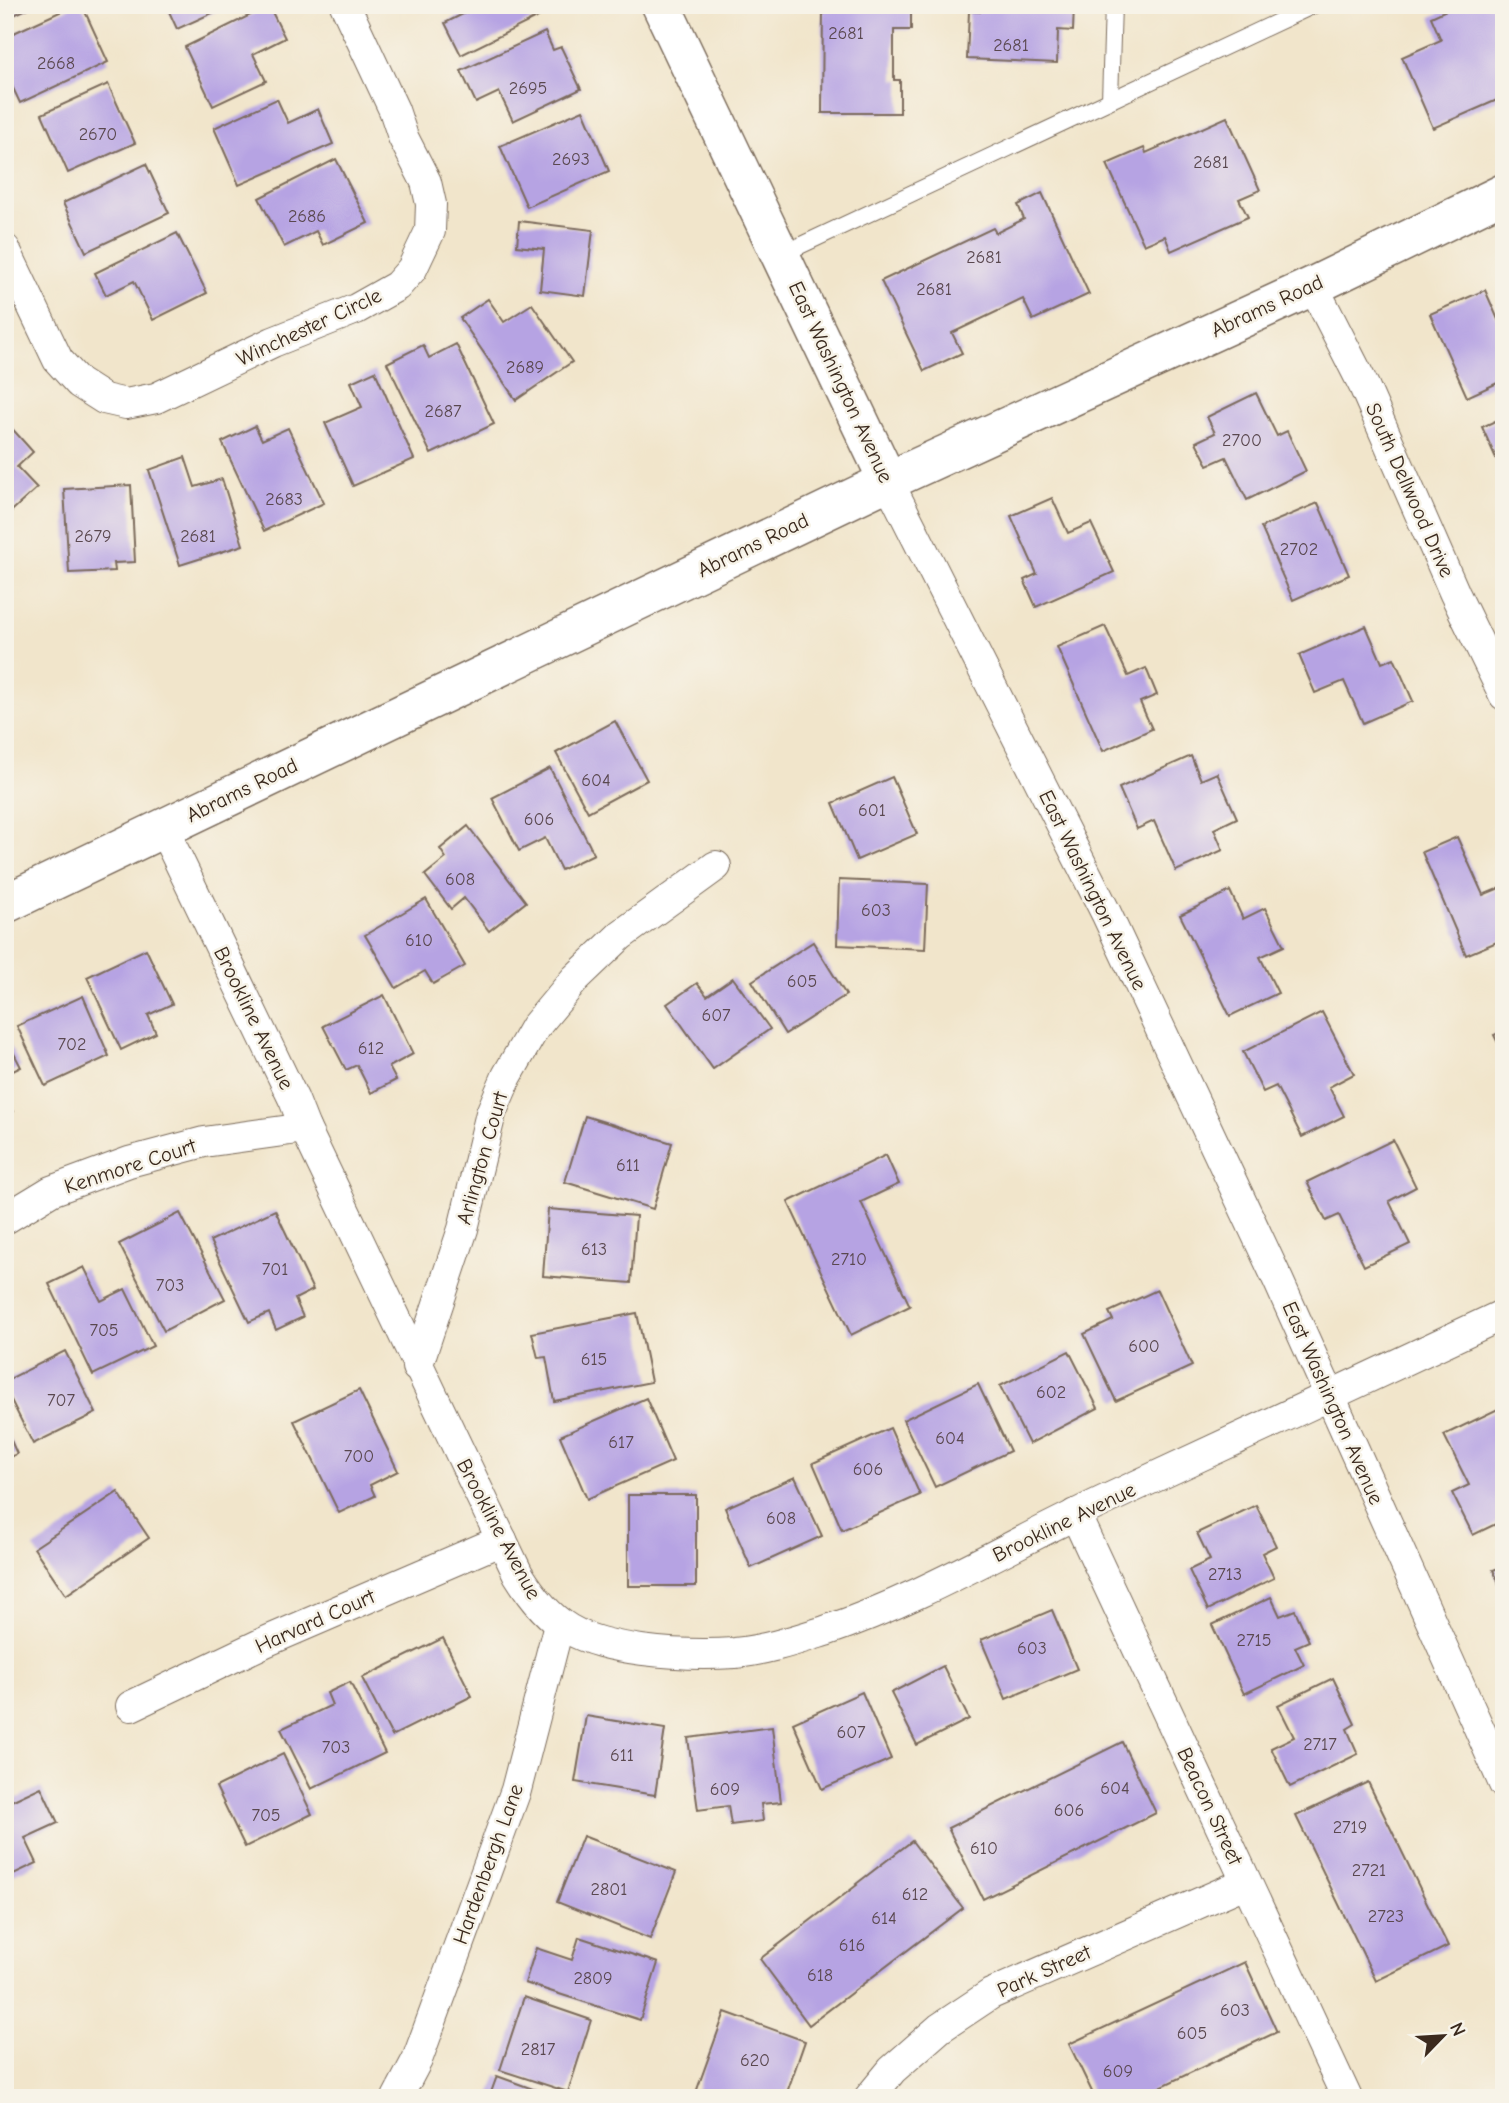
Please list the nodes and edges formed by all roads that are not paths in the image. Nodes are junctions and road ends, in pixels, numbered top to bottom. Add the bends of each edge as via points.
1 (345, 5) edge
2 (661, 5) edge
3 (1113, 5) edge
4 (1314, 5) edge
5 (1110, 100) junction
6 (1504, 193) edge
7 (5, 249) edge
8 (780, 255) junction
9 (1312, 286) junction
10 (888, 481) junction
11 (1504, 695) edge
12 (163, 828) junction
13 (716, 866) dead end
14 (8, 896) edge
15 (305, 1128) junction
16 (5, 1219) edge
17 (1504, 1314) edge
18 (417, 1367) junction
19 (1331, 1396) junction
20 (1075, 1514) junction
21 (502, 1540) junction
22 (559, 1624) junction
23 (131, 1706) dead end
24 (1504, 1784) edge
25 (1245, 1883) junction
26 (397, 2098) edge
27 (869, 2098) edge
28 (1347, 2098) edge

1 - 7 street, Winchester Circle via 426,182 431,204 430,232 412,269 397,286 356,309 273,342 156,398 126,404 104,399 79,383 58,360
2 - 8 street, East Washington Avenue
3 - 5 lane
4 - 5 lane
5 - 8 lane
6 - 9 street, Abrams Road
8 - 10 street, East Washington Avenue
9 - 10 street, Abrams Road
9 - 11 street, South Dellwood Drive via 1364,386
10 - 12 street, Abrams Road
10 - 19 street, East Washington Avenue via 1106,913
12 - 14 street, Abrams Road
12 - 15 street, Brookline Avenue
13 - 18 street, Arlington Court via 621,935 576,978 535,1027 491,1113 463,1228
15 - 16 street, Kenmore Court via 204,1142 129,1162 51,1192
15 - 18 street, Brookline Avenue
17 - 19 street, Brookline Avenue
18 - 21 street, Brookline Avenue
19 - 20 street, Brookline Avenue
19 - 24 street, East Washington Avenue
20 - 22 street, Brookline Avenue via 923,1592 782,1645 736,1653 673,1654 624,1647 575,1634
20 - 25 street, Beacon Street
21 - 22 street, Brookline Avenue via 535,1601
21 - 23 street, Harvard Court via 265,1642
22 - 26 street, Hardenbergh Lane via 516,1790 417,2060
25 - 27 street, Park Street via 991,1994 940,2028 892,2070
25 - 28 street, Beacon Street

